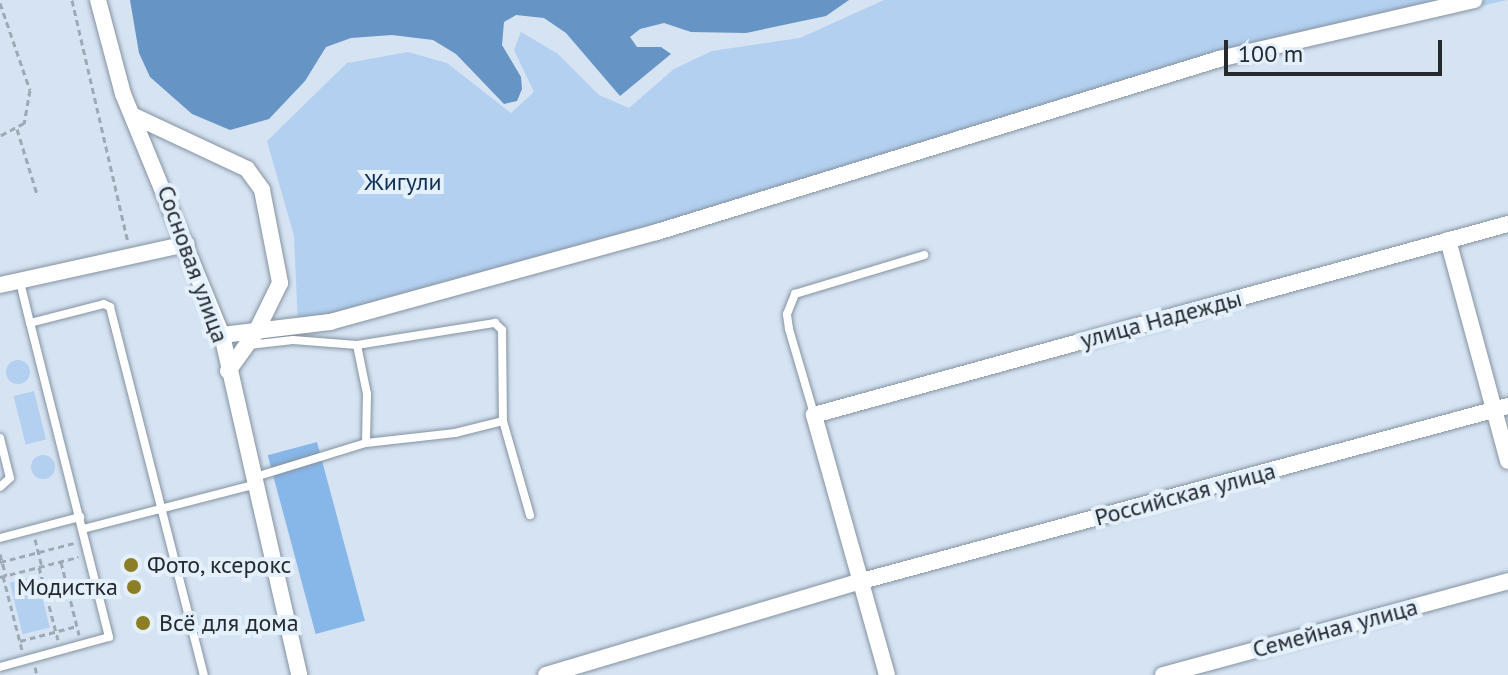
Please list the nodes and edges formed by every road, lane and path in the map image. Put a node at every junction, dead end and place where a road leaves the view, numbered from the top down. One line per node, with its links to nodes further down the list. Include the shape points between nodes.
1 (72, 0): 13 (path)
2 (98, 0): 5 (street, Сосновая улица)
3 (1474, 0): 18 (street, via 1204,64 657,232 330,322)
4 (0, 3): 6 (path, via 30,90 29,112)
5 (134, 116): 11 (street, Сосновая улица); 18 (street, via 247,169 262,190 280,283)
6 (17, 129): 7 (path); 8 (path)
7 (0, 136)
8 (37, 194)
9 (1508, 224): 10 (street, улица Надежды)
10 (1448, 240): 21 (street); 22 (street, улица Надежды)
11 (187, 244): 13 (street); 17 (street, Сосновая улица)
12 (924, 255): 22 (lane, via 795,294 787,314 789,329)
13 (131, 257): 14 (street)
14 (20, 282): 15 (street); 16 (lane)
15 (0, 285)
16 (30, 323): 29 (lane, via 108,304); 31 (lane)
17 (222, 335): 18 (street); 20 (street, Сосновая улица)
18 (252, 338): 19 (lane); 20 (street)
19 (357, 345): 23 (lane, via 495,323 502,330); 25 (lane, via 367,394)
20 (228, 371): 27 (street, Сосновая улица)
21 (1501, 408): 26 (street); 43 (street, Российская улица)
22 (814, 415): 43 (street)
23 (503, 421): 25 (lane, via 455,433); 30 (lane)
24 (0, 438): 28 (lane, via 10,478)
25 (366, 443): 27 (lane)
26 (1508, 461)
27 (253, 481): 29 (lane); 53 (street, Сосновая улица)
28 (0, 487)
29 (161, 508): 32 (lane); 52 (lane)
30 (530, 515)
31 (80, 517): 32 (lane); 33 (lane)
32 (83, 529): 35 (lane)
33 (32, 530): 34 (lane); 36 (path)
34 (0, 538)
35 (86, 540): 36 (path); 38 (lane)
36 (38, 553): 39 (path); 41 (path)
37 (0, 554): 39 (path)
38 (89, 554): 40 (path); 51 (lane, via 109,637)
39 (1, 562): 42 (path)
40 (61, 562): 41 (path); 45 (path)
41 (41, 567): 42 (path); 46 (path)
42 (3, 576): 48 (path)
43 (862, 581): 54 (street, Российская улица); 55 (street)
44 (1508, 581): 56 (street, Семейная улица)
45 (77, 626): 46 (path); 47 (path)
46 (56, 632): 48 (path); 49 (path)
47 (80, 639)
48 (20, 641): 50 (path)
49 (59, 644)
50 (23, 653)
51 (0, 667)
52 (204, 675)
53 (299, 675)
54 (546, 675)
55 (887, 675)
56 (1163, 675)

